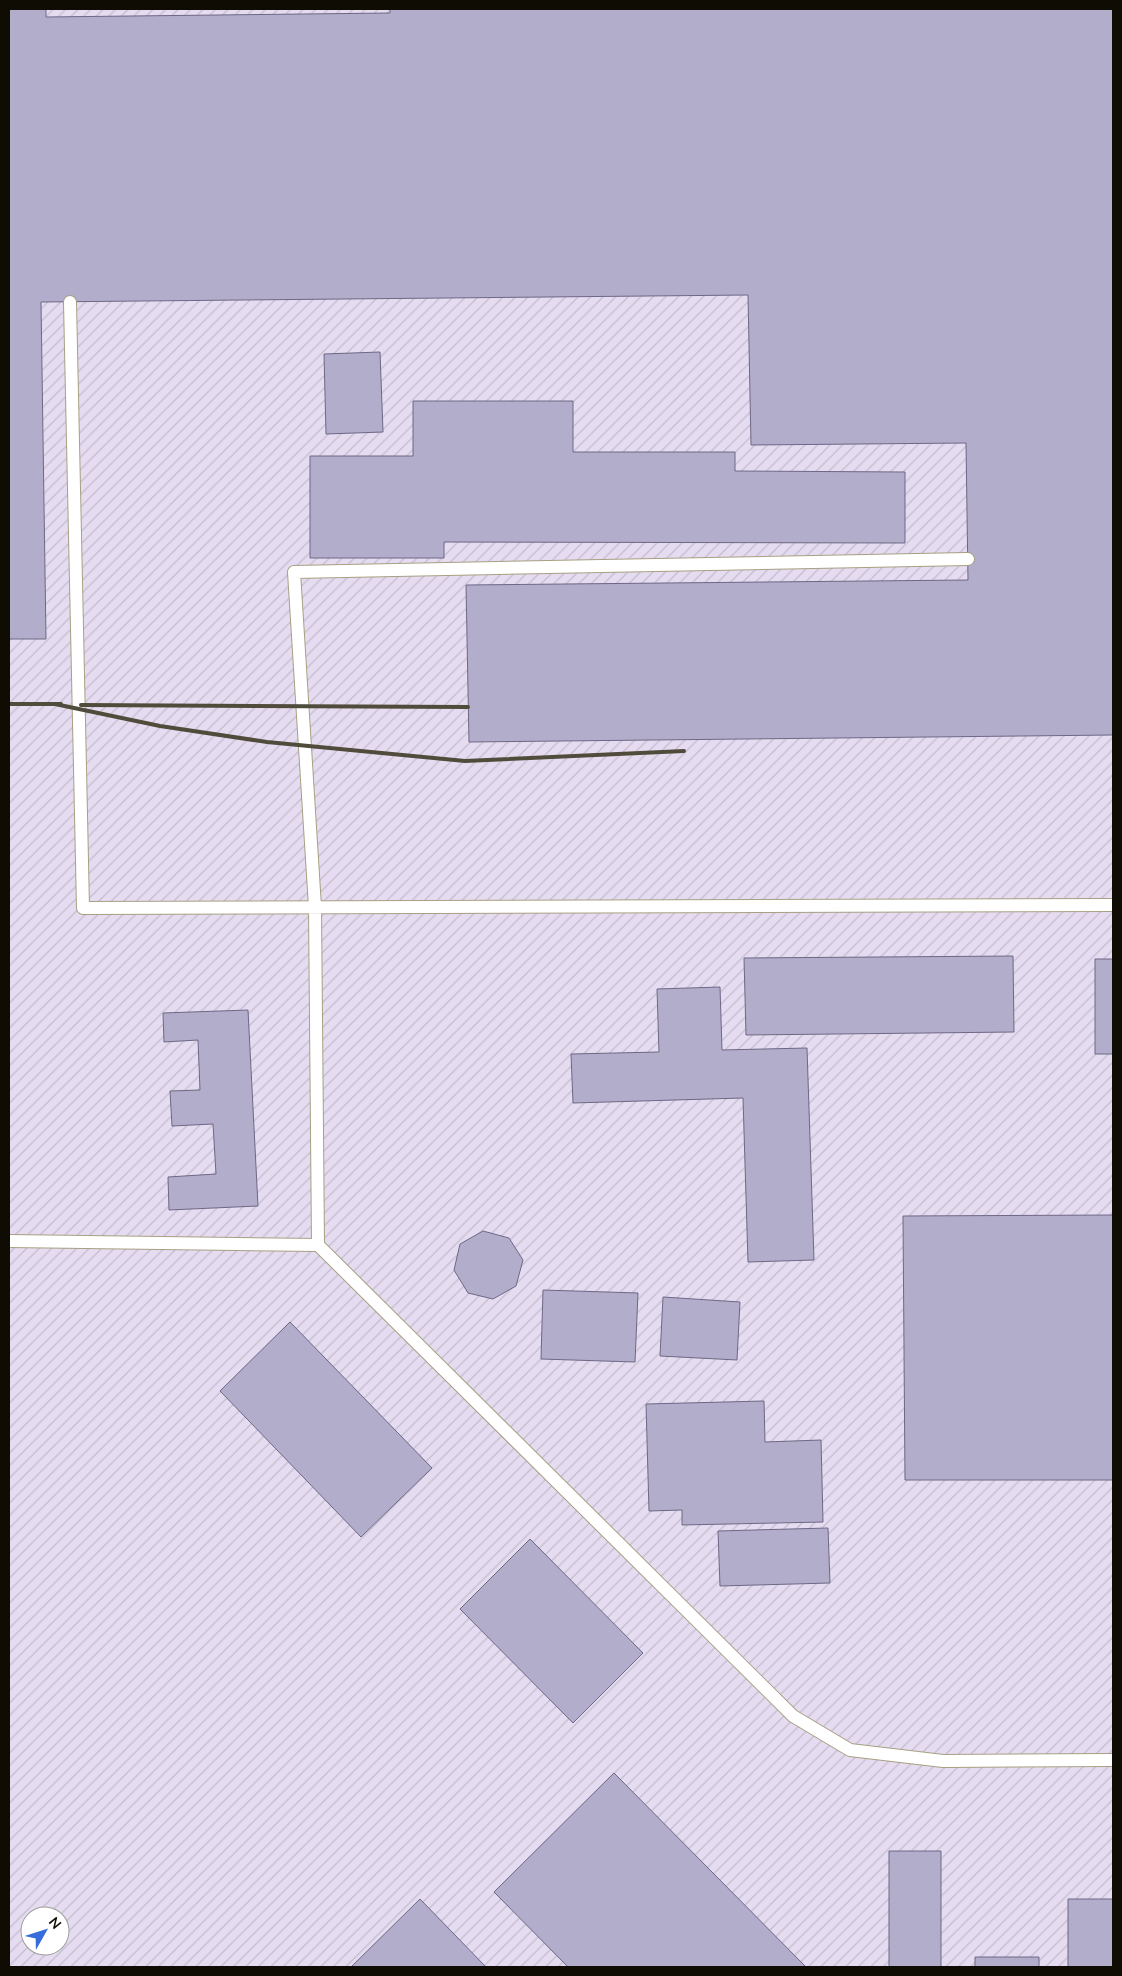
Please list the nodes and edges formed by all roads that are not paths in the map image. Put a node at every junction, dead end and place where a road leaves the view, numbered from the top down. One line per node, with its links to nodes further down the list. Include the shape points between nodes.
1 (70, 302): 4 (lane, via 83,908)
2 (968, 559): 4 (lane, via 294,572)
3 (1113, 905): 4 (lane)
4 (315, 907): 6 (lane)
5 (9, 1241): 6 (lane)
6 (318, 1245): 7 (lane, via 793,1716 850,1750 943,1762)
7 (1113, 1760)

